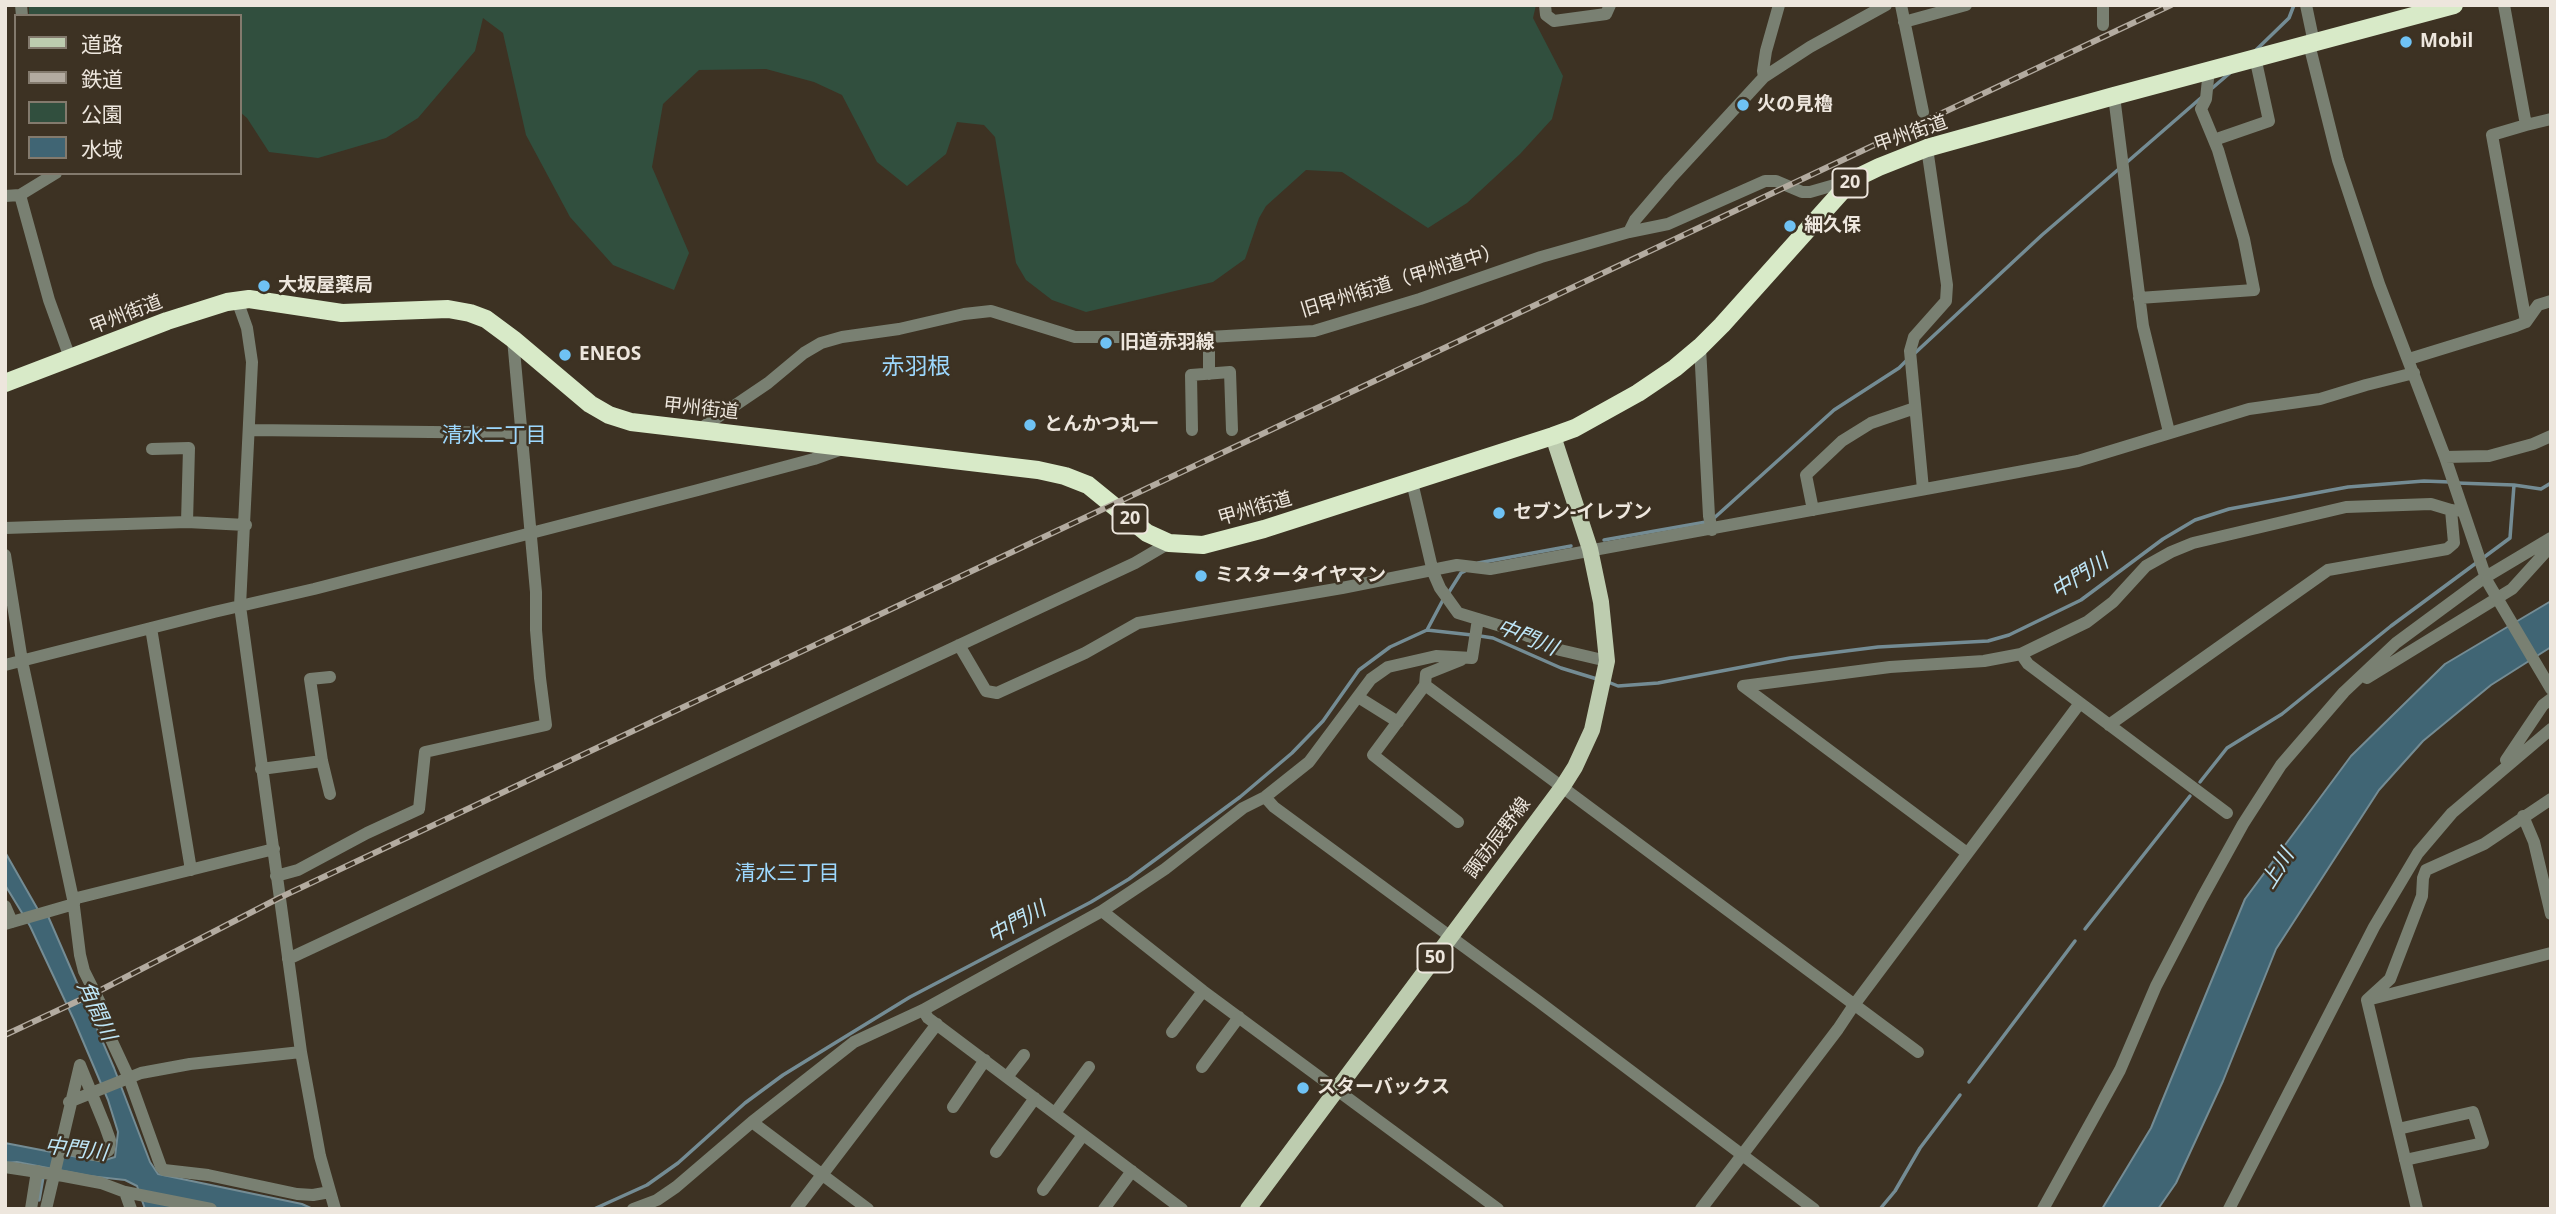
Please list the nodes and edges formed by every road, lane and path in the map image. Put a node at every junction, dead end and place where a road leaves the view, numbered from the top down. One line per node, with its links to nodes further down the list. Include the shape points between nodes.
1 (1545, 5): 2 (street, via 1546,15 1554,21 1606,14)
2 (1610, 5)
3 (1779, 5): 16 (street)
4 (1886, 5): 16 (street)
5 (1901, 5): 11 (street)
6 (1966, 5): 11 (street)
7 (2103, 5): 12 (street)
8 (2306, 5): 13 (street)
9 (2454, 5): 13 (highway, 甲州街道 / 20)
10 (2504, 5): 20 (street)
11 (1905, 22): 18 (street)
12 (2103, 25)
13 (2311, 43): 14 (highway, 甲州街道 / 20); 36 (street, via 2338,160)
14 (2255, 57): 15 (highway, 甲州街道 / 20); 21 (street, via 2269,121)
15 (2214, 73): 17 (highway, 甲州街道 / 20); 21 (street, via 2201,109)
16 (1764, 77): 27 (street, via 1635,219)
17 (2114, 96): 22 (highway, 甲州街道 / 20); 28 (street)
18 (1923, 112)
19 (2551, 119): 20 (street)
20 (2526, 125): 31 (street, via 2492,135)
21 (2214, 140): 28 (street, via 2254,289)
22 (1927, 149): 24 (highway, 甲州街道 / 20); 40 (street, via 1947,285 1946,301 1914,337 1910,351)
23 (53, 175): 25 (street)
24 (1852, 180): 27 (street, 旧甲州街道（甲州道中）, via 1810,192 1765,181 1668,224); 34 (highway, 甲州街道 / 20)
25 (20, 195): 26 (street); 35 (street)
26 (5, 196)
27 (1629, 232): 32 (street, 旧甲州街道（甲州道中）, via 1314,331)
28 (2139, 298): 45 (street)
29 (237, 300): 33 (highway, 甲州街道 / 20, via 342,313 448,309 486,319); 35 (highway, 甲州街道 / 20); 42 (street, via 252,362)
30 (2551, 301): 31 (street, via 2538,305)
31 (2526, 322): 36 (street)
32 (1209, 337): 38 (street); 41 (street, 旧甲州街道（甲州道中）, via 1075,337 1006,314 964,314 821,343)
33 (513, 339): 41 (highway, 甲州街道 / 20, via 609,415 631,422); 46 (street)
34 (1700, 347): 47 (highway, 甲州街道 / 20, via 1638,393); 57 (street)
35 (70, 358): 39 (highway, 甲州街道 / 20)
36 (2409, 359): 37 (street)
37 (2414, 373): 45 (street, via 2320,399 2249,409); 51 (street)
38 (1209, 374): 43 (street, via 1191,375); 44 (street, via 1230,372)
39 (5, 383)
40 (1915, 408): 53 (street); 55 (street, via 1871,423 1842,441 1806,475)
41 (700, 429): 49 (highway, 甲州街道 / 20)
42 (250, 430): 46 (street); 58 (street)
43 (1192, 430)
44 (1232, 430)
45 (2169, 432): 53 (street, via 2077,461)
46 (522, 433): 60 (street)
47 (1553, 436): 52 (highway, 甲州街道 / 20); 64 (main road, 諏訪辰野線 / 50)
48 (2551, 436): 51 (street, via 2489,456)
49 (848, 446): 60 (street, via 763,473); 62 (highway, 甲州街道 / 20, via 1065,476 1088,485 1147,533)
50 (152, 449): 56 (street, via 189,448)
51 (2446, 461): 54 (street)
52 (1412, 482): 62 (highway, 甲州街道 / 20, via 1203,545); 66 (street)
53 (1923, 489): 55 (street)
54 (2458, 509): 67 (street); 72 (street, via 2431,504 2346,507 2193,542 2146,566 2087,622); 85 (street, via 2454,543 2447,549 2329,570)
55 (1813, 510): 57 (street)
56 (187, 522): 58 (street); 59 (street)
57 (1710, 524): 64 (street)
58 (246, 525): 68 (street)
59 (5, 528)
60 (530, 533): 68 (street); 100 (street, via 546,725 425,752 419,810 298,870)
61 (2551, 538): 67 (street)
62 (1168, 543): 71 (street, via 1135,563)
63 (2551, 546): 80 (street, via 2512,589)
64 (1590, 549): 66 (street, via 1490,569 1458,565); 75 (main road, 諏訪辰野線 / 50)
65 (5, 555): 74 (street)
66 (1433, 572): 69 (street, via 1458,613); 71 (street, via 1138,623 997,693 986,691)
67 (2484, 576): 79 (street, bridge); 80 (street, via 2396,643)
68 (240, 606): 70 (street); 88 (street)
69 (1478, 622): 73 (street); 75 (street)
70 (151, 628): 74 (street); 99 (street)
71 (959, 645): 108 (street)
72 (2021, 654): 83 (street); 98 (street, via 1743,686)
73 (1468, 655): 78 (street, via 1426,674); 81 (street, via 1436,656 1388,667 1371,679)
74 (22, 661): 76 (street); 101 (street)
75 (1607, 663): 90 (main road, 諏訪辰野線 / 50, via 1592,730)
76 (5, 665)
77 (330, 677): 87 (street, via 310,678)
78 (1425, 685): 84 (street); 90 (street)
79 (2551, 689)
80 (2344, 692): 159 (street, via 2281,765 2244,824 2156,986 2120,1070)
81 (1358, 697): 84 (street); 92 (street, via 1309,762)
82 (2551, 699): 89 (street)
83 (2080, 703): 85 (street); 98 (street)
84 (1398, 722): 96 (street, via 1373,755)
85 (2109, 725): 94 (street)
86 (2551, 729): 89 (street)
87 (322, 761): 88 (street); 91 (street)
88 (261, 769): 97 (street)
89 (2498, 772): 160 (street, via 2452,813 2417,853)
90 (1563, 786): 106 (main road, 諏訪辰野線 / 50); 111 (street)
91 (330, 794)
92 (1265, 797): 103 (street, via 1243,808); 106 (street)
93 (2551, 799): 95 (street)
94 (2228, 813)
95 (2523, 816): 104 (street); 110 (street, via 2484,844 2426,870 2422,896 2390,979)
96 (1458, 822)
97 (274, 849): 99 (street); 100 (street)
98 (1967, 853): 111 (street)
99 (191, 870): 101 (street)
100 (276, 876): 108 (street)
101 (73, 902): 105 (street); 123 (street, via 84,971)
102 (5, 906): 105 (street)
103 (1102, 912): 109 (street); 112 (street)
104 (2551, 914)
105 (11, 923)
106 (1451, 938): 124 (main road, 諏訪辰野線 / 50); 135 (street)
107 (2551, 953): 110 (street)
108 (288, 959): 116 (street)
109 (1203, 991): 113 (street); 115 (street)
110 (2367, 1000): 131 (street)
111 (1854, 1005): 117 (street); 135 (street)
112 (923, 1010): 114 (street); 130 (street, via 854,1042)
113 (1239, 1017): 121 (street); 124 (street)
114 (937, 1024): 119 (street); 141 (street)
115 (1172, 1032)
116 (301, 1052): 123 (street, via 190,1064); 144 (street)
117 (1918, 1052)
118 (1024, 1055): 122 (street)
119 (985, 1060): 122 (street); 128 (street)
120 (1089, 1067): 129 (street)
121 (1202, 1067)
122 (1007, 1077): 126 (street)
123 (128, 1079): 125 (street); 144 (street, via 164,1170 297,1194)
124 (1338, 1089): 155 (main road, 諏訪辰野線 / 50); 156 (street)
125 (93, 1093): 127 (street); 127 (street, via 80,1065); 133 (street, via 110,1140 109,1150 99,1156)
126 (1035, 1098): 129 (street); 134 (street)
127 (69, 1102): 133 (street)
128 (953, 1107)
129 (1055, 1113): 132 (street)
130 (752, 1122): 141 (street); 150 (street, via 676,1187)
131 (2398, 1129): 136 (street); 136 (street, via 2473,1112 2483,1143)
132 (1083, 1135): 139 (street); 142 (street)
133 (59, 1149): 140 (street)
134 (996, 1153)
135 (1741, 1156): 157 (street); 158 (street)
136 (2405, 1160): 161 (street)
137 (5, 1167): 138 (street)
138 (37, 1171): 140 (street); 145 (street)
139 (1132, 1171): 153 (street); 154 (street)
140 (53, 1172): 143 (street); 146 (street)
141 (822, 1174): 151 (street); 152 (street)
142 (1043, 1190)
143 (128, 1192): 147 (street); 148 (street)
144 (330, 1192): 149 (street)
145 (31, 1209)
146 (46, 1209)
147 (131, 1209)
148 (211, 1209)
149 (335, 1209)
150 (633, 1209)
151 (796, 1209)
152 (868, 1209)
153 (1104, 1209)
154 (1182, 1209)
155 (1248, 1209)
156 (1498, 1209)
157 (1701, 1209)
158 (1814, 1209)
159 (2043, 1209)
160 (2229, 1209)
161 (2417, 1209)

